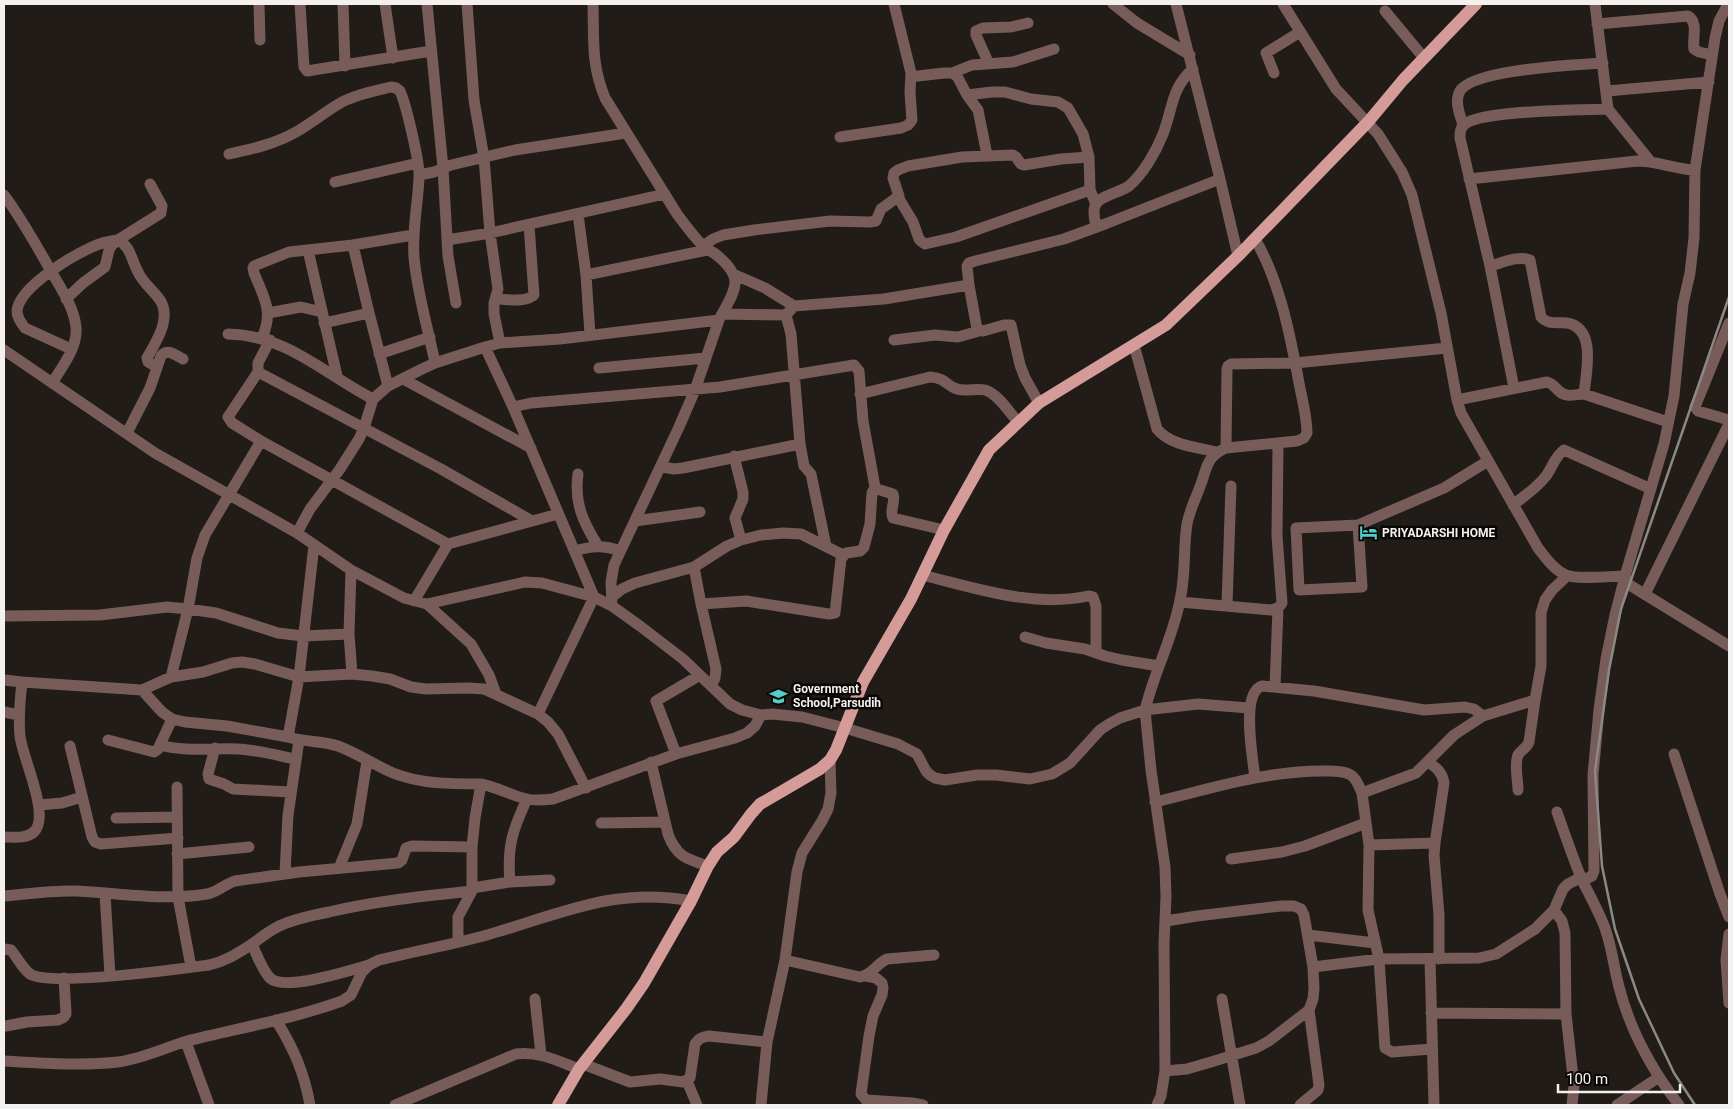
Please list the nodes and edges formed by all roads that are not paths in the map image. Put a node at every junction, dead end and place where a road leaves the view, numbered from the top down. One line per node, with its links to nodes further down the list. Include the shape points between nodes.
1 (259, 4): 19 (street)
2 (300, 4): 28 (street, via 305,70)
3 (343, 4): 28 (street)
4 (385, 4): 24 (street)
5 (427, 4): 21 (street)
6 (467, 4): 44 (street, via 474,100)
7 (593, 4): 39 (street, via 594,61 598,80)
8 (894, 4): 30 (street)
9 (1113, 4): 22 (street, via 1137,23)
10 (1176, 4): 22 (street)
11 (1283, 4): 18 (street)
12 (1476, 4): 25 (main road)
13 (1595, 4): 17 (street)
14 (1728, 4): 23 (street, via 1719,21)
15 (1385, 11): 25 (street)
16 (1028, 23): 26 (street, via 983,28 976,32)
17 (1598, 24): 23 (street, via 1688,16 1694,23 1694,49); 27 (street)
18 (1300, 32): 32 (street, via 1266,53); 37 (street, via 1336,89)
19 (260, 40)
20 (1054, 49): 26 (street, via 1013,62)
21 (431, 51): 24 (street); 46 (street)
22 (1190, 55): 29 (street)
23 (1712, 55): 33 (street)
24 (393, 58): 28 (street)
25 (1424, 58): 37 (main road)
26 (988, 62): 31 (street, via 963,67)
27 (1603, 63): 34 (street); 38 (street, via 1522,70 1466,84 1457,101)
28 (345, 66)
29 (1193, 69): 49 (street); 57 (street, via 1178,85 1162,135 1138,177 1128,187)
30 (910, 73): 31 (street, via 913,76); 40 (street, via 912,120 908,125)
31 (952, 73): 35 (street)
32 (1274, 73)
33 (1709, 82): 34 (street); 48 (street)
34 (1606, 91): 36 (street)
35 (967, 95): 42 (street, via 978,110); 43 (street, via 1004,92 1058,102 1075,118)
36 (1608, 109): 38 (street, via 1497,116); 45 (street)
37 (1368, 122): 63 (main road); 93 (street, via 1402,172 1412,195)
38 (1463, 125): 50 (street, via 1460,138)
39 (626, 133): 44 (street); 54 (street)
40 (840, 138)
41 (229, 154): 47 (street, via 278,140 356,96 396,88 402,96)
42 (987, 156): 43 (street, via 1013,155 1024,165); 56 (street, via 962,157 898,170 893,178)
43 (1089, 157): 53 (street)
44 (484, 158): 46 (street); 61 (street)
45 (1650, 161): 48 (street, via 1680,170); 50 (street)
46 (443, 168): 47 (street, via 434,172); 65 (street)
47 (418, 169): 51 (street); 62 (street)
48 (1695, 170): 118 (street, via 1694,238)
49 (1220, 179): 60 (street); 69 (street)
50 (1469, 179): 70 (street)
51 (335, 182)
52 (150, 184): 64 (street, via 162,206 161,213)
53 (1090, 190): 56 (street, via 974,231 926,244 919,239); 57 (street)
54 (665, 194): 58 (street); 67 (street, via 690,232)
55 (4, 195): 71 (street)
56 (898, 197): 67 (street, via 881,209 876,221 830,221 723,234 713,238)
57 (1096, 204): 60 (street)
58 (578, 214): 59 (street); 72 (street)
59 (529, 225): 61 (street); 76 (street, via 534,295 523,300)
60 (1096, 227): 74 (street, via 969,263)
61 (490, 233): 65 (street); 76 (street, via 498,289)
62 (413, 235): 66 (street); 87 (street, via 417,277)
63 (1255, 239): 69 (main road); 100 (street, via 1284,310)
64 (118, 240): 71 (street, via 93,246); 75 (street, via 109,250 105,267); 101 (street, via 127,246 140,277 162,304 161,333 147,358)
65 (447, 240): 77 (street)
66 (353, 245): 68 (street); 80 (street)
67 (705, 248): 72 (street); 73 (street, via 721,259)
68 (308, 250): 79 (street, via 280,255 253,268); 81 (street)
69 (1238, 256): 91 (main road, via 1166,325)
70 (1490, 266): 109 (street); 112 (street, via 1520,258 1530,260 1541,317 1544,321 1568,323 1584,336 1588,353)
71 (51, 272): 75 (street); 94 (street, via 24,296 18,304 17,313 25,328)
72 (586, 274): 86 (street)
73 (733, 274): 78 (street, via 765,288); 82 (street, via 733,291)
74 (970, 285): 78 (street); 84 (street, via 976,325)
75 (66, 299): 94 (street, via 76,327)
76 (496, 299): 90 (street, via 494,314)
77 (456, 303)
78 (790, 310): 82 (street); 105 (street)
79 (268, 313): 81 (street, via 301,307); 88 (street)
80 (368, 313): 81 (street); 96 (street)
81 (323, 317): 104 (street)
82 (721, 317): 86 (street); 97 (street)
83 (1729, 323): 119 (street, via 1695,407)
84 (980, 331): 89 (street, via 958,337 935,334); 115 (street, via 1011,326 1022,371)
85 (228, 334): 88 (street)
86 (590, 335): 90 (street)
87 (430, 337): 96 (street); 99 (street)
88 (266, 339): 103 (street); 104 (street)
89 (894, 340)
90 (500, 343): 92 (street)
91 (1134, 345): 115 (main road); 126 (street, via 1157,430 1172,441)
92 (485, 347): 99 (street); 116 (street)
93 (1447, 348): 100 (street); 114 (street)
94 (71, 349): 107 (street)
95 (4, 350): 107 (street)
96 (379, 354): 108 (street)
97 (706, 358): 102 (street); 110 (street)
98 (183, 359): 101 (street, via 164,352)
99 (435, 363): 106 (street)
100 (1295, 363): 124 (street, via 1307,433 1297,441); 126 (street, via 1235,363 1228,366)
101 (157, 367): 121 (street)
102 (599, 368)
103 (258, 372): 120 (street); 122 (street, via 228,417)
104 (337, 376): 113 (street)
105 (794, 376): 110 (street); 111 (street, via 854,365 859,371); 123 (street)
106 (402, 379): 108 (street); 125 (street)
107 (52, 383): 121 (street)
108 (388, 386): 113 (street)
109 (1514, 388): 112 (street, via 1547,382 1564,394); 114 (street)
110 (695, 390): 116 (street); 129 (street)
111 (860, 394): 117 (street, via 937,377 959,390 986,390); 133 (street)
112 (1584, 394): 118 (street)
113 (373, 399): 120 (street)
114 (1457, 400): 128 (street)
115 (1039, 403): 117 (main road)
116 (514, 407): 125 (street)
117 (1018, 422): 142 (main road, via 989,450)
118 (1668, 422): 134 (street)
119 (1729, 422): 157 (street)
120 (364, 428): 131 (street); 139 (street)
121 (127, 433): 135 (street, via 155,453)
122 (261, 442): 131 (street); 135 (street)
123 (800, 444): 127 (street); 148 (street)
124 (1278, 444): 126 (street); 166 (street, via 1277,527 1282,603)
125 (531, 448): 138 (street)
126 (1221, 450): 161 (street, via 1210,459 1190,509)
127 (734, 456): 129 (street, via 683,468); 144 (street, via 743,492 736,518)
128 (1488, 461): 136 (street); 141 (street, via 1444,488)
129 (662, 467): 140 (street)
130 (578, 474): 147 (street, via 577,500 585,524)
131 (331, 480): 143 (street); 145 (street)
132 (1231, 486): 164 (street)
133 (875, 487): 142 (street, via 893,494 893,518); 151 (street, via 864,547)
134 (1652, 489): 136 (street, via 1564,450 1534,489); 156 (street)
135 (229, 494): 143 (street); 165 (street, via 205,535 197,558)
136 (1513, 505): 155 (street, via 1538,548 1552,565)
137 (700, 512): 140 (street)
138 (558, 514): 139 (street); 149 (street)
139 (532, 521): 145 (street)
140 (635, 522): 150 (street)
141 (1358, 525): 141 (street, via 1362,586 1299,590 1296,528)
142 (944, 530): 154 (main road)
143 (297, 533): 146 (street)
144 (741, 540): 148 (street, via 783,533 801,534); 152 (street)
145 (448, 544): 159 (street)
146 (314, 545): 153 (street); 169 (street)
147 (598, 546): 149 (street); 150 (street)
148 (826, 546): 151 (street)
149 (575, 551): 158 (street)
150 (620, 551): 160 (street, via 614,565)
151 (843, 556): 163 (street, via 836,611 832,614 746,601)
152 (694, 567): 160 (street, via 635,583 622,589); 163 (street)
153 (351, 570): 159 (street); 168 (street)
154 (922, 575): 172 (street, via 1034,599 1056,601 1093,597 1096,606); 193 (main road, via 863,682)
155 (1567, 576): 156 (street); 184 (street, via 1544,600 1541,666)
156 (1625, 576): 157 (street, via 1628,584); 235 (street, via 1608,650 1599,710 1593,775 1594,871 1592,876)
157 (1645, 594): 171 (street)
158 (594, 597): 160 (street); 162 (street, via 542,583 525,582); 188 (street)
159 (414, 601): 162 (street)
160 (612, 601): 175 (street)
161 (1180, 602): 164 (street); 173 (street)
162 (427, 604): 183 (street, via 471,644)
163 (701, 604): 180 (street, via 716,669)
164 (1227, 605): 166 (street)
165 (188, 608): 167 (street, via 167,607 100,615); 169 (street, via 223,615 278,633); 176 (street)
166 (1278, 608): 181 (street)
167 (4, 616)
168 (349, 634): 169 (street); 174 (street)
169 (302, 636): 177 (street)
170 (1025, 637): 172 (street)
171 (1729, 646)
172 (1096, 652): 173 (street)
173 (1159, 666): 186 (street)
174 (352, 674): 177 (street); 183 (street, via 411,687 484,689)
175 (700, 675): 180 (street); 199 (street, via 656,702)
176 (171, 677): 177 (street, via 242,662); 182 (street)
177 (298, 677): 194 (street)
178 (4, 680): 179 (street)
179 (22, 682): 182 (street); 189 (street)
180 (711, 686): 190 (street, via 730,704)
181 (1275, 687): 185 (street, via 1256,688); 191 (street, via 1424,710 1465,707)
182 (142, 690): 192 (street)
183 (496, 694): 188 (street)
184 (1535, 700): 191 (street); 210 (street, via 1529,742 1517,759)
185 (1249, 708): 186 (street, via 1198,704); 206 (street)
186 (1145, 710): 193 (street, via 1120,718 1100,730 1070,763 1052,774 1030,779 996,775 935,778 917,754 910,750); 215 (street)
187 (4, 712): 189 (street)
188 (538, 714): 209 (street, via 558,734)
189 (19, 715): 216 (street, via 20,738)
190 (761, 715): 193 (street, via 802,717); 199 (street, via 748,733)
191 (1482, 716): 205 (street, via 1454,735)
192 (172, 719): 194 (street); 196 (street)
193 (845, 728): 202 (main road)
194 (293, 739): 201 (street); 203 (street, via 335,745)
195 (108, 740): 196 (street, via 154,752)
196 (160, 745): 198 (street)
197 (70, 746): 213 (street)
198 (215, 748): 201 (street, via 260,751); 211 (street, via 209,779 233,789)
199 (676, 754): 204 (street)
200 (1674, 754): 243 (street)
201 (295, 759): 211 (street)
202 (830, 760): 231 (main road, via 760,804); 254 (street, via 828,809 802,853)
203 (367, 761): 207 (street, via 396,774 422,780); 232 (street, via 356,824)
204 (651, 762): 209 (street); 220 (street)
205 (1428, 762): 212 (street, via 1416,773); 225 (street, via 1438,770 1444,783)
206 (1255, 778): 212 (street, via 1313,771 1344,772 1351,774); 215 (street)
207 (481, 784): 214 (street); 228 (street)
208 (176, 787): 218 (street)
209 (586, 788): 214 (street, via 553,799)
210 (1518, 790)
211 (290, 792): 233 (street)
212 (1362, 792): 222 (street)
213 (82, 797): 216 (street); 224 (street, via 95,842)
214 (527, 799): 236 (street, via 510,843)
215 (1155, 802): 244 (street, via 1165,867)
216 (39, 805): 223 (street, via 37,827 33,833)
217 (1556, 812): 235 (street)
218 (177, 817): 219 (street); 224 (street)
219 (116, 818)
220 (665, 822): 221 (street); 231 (street, via 672,844 680,854)
221 (601, 823)
222 (1366, 823): 226 (street); 230 (street, via 1298,848)
223 (4, 837)
224 (178, 838): 229 (street)
225 (1435, 843): 226 (street); 253 (street, via 1439,922)
226 (1368, 845): 248 (street, via 1368,910)
227 (248, 847): 229 (street)
228 (472, 847): 232 (street, via 412,846 406,848 398,863); 237 (street)
229 (177, 854): 240 (street)
230 (1231, 859)
231 (708, 866): 241 (main road)
232 (339, 868): 233 (street)
233 (285, 874): 240 (street, via 228,883 209,894)
234 (550, 880): 236 (street)
235 (1582, 880): 242 (street, via 1563,889); 277 (street, via 1605,928 1626,1010)
236 (510, 882): 237 (street)
237 (472, 890): 247 (street, via 458,917); 249 (street, via 396,899 304,917 284,924)
238 (105, 894): 239 (street, via 46,892); 240 (street); 258 (street)
239 (4, 896)
240 (178, 897): 256 (street)
241 (691, 901): 247 (street, via 669,896 613,899); 275 (main road, via 644,983)
242 (1554, 910): 253 (street, via 1535,930 1496,954 1479,958); 266 (street, via 1565,933)
243 (1729, 917)
244 (1166, 921): 246 (street, via 1294,906 1304,915); 276 (street)
245 (1729, 934): 263 (street, via 1726,960)
246 (1308, 936): 248 (street); 257 (street)
247 (458, 942): 255 (street)
248 (1375, 943): 252 (street)
249 (252, 944): 255 (street, via 270,978 278,982 306,981); 256 (street, via 222,962)
250 (4, 949): 260 (street, via 11,950 29,973 43,978)
251 (934, 955): 259 (street, via 887,959)
252 (1380, 959): 253 (street); 257 (street); 271 (street, via 1385,1048 1392,1052)
253 (1434, 959): 265 (street)
254 (785, 960): 259 (street); 270 (street)
255 (368, 965): 267 (street, via 351,995 342,1001)
256 (191, 967): 258 (street)
257 (1313, 967): 264 (street, via 1313,999)
258 (110, 976): 260 (street)
259 (866, 976): 285 (street, via 876,978 883,988 872,1022 861,1094 866,1100)
260 (64, 978): 268 (street, via 64,1017)
261 (535, 999): 272 (street)
262 (1222, 999): 273 (street)
263 (1729, 1003)
264 (1309, 1010): 273 (street, via 1269,1041); 288 (street, via 1319,1085 1318,1090)
265 (1432, 1013): 266 (street); 271 (street)
266 (1566, 1014): 290 (street, via 1573,1074)
267 (276, 1020): 269 (street); 280 (street, via 302,1068)
268 (6, 1026)
269 (186, 1042): 274 (street, via 120,1062); 279 (street)
270 (767, 1042): 278 (street, via 702,1037 695,1044); 284 (street)
271 (1432, 1049): 289 (street)
272 (542, 1054): 275 (street); 281 (street, via 516,1054)
273 (1231, 1055): 276 (street, via 1187,1069); 287 (street)
274 (4, 1061)
275 (581, 1066): 278 (street, via 630,1082); 282 (main road)
276 (1165, 1071): 286 (street)
277 (1659, 1077): 291 (street); 292 (street)
278 (687, 1081): 283 (street)
279 (209, 1105)
280 (310, 1105)
281 (395, 1105)
282 (558, 1105)
283 (697, 1105)
284 (761, 1105)
285 (923, 1105)
286 (1157, 1105)
287 (1240, 1105)
288 (1300, 1105)
289 (1434, 1105)
290 (1572, 1105)
291 (1616, 1105)
292 (1679, 1105)

